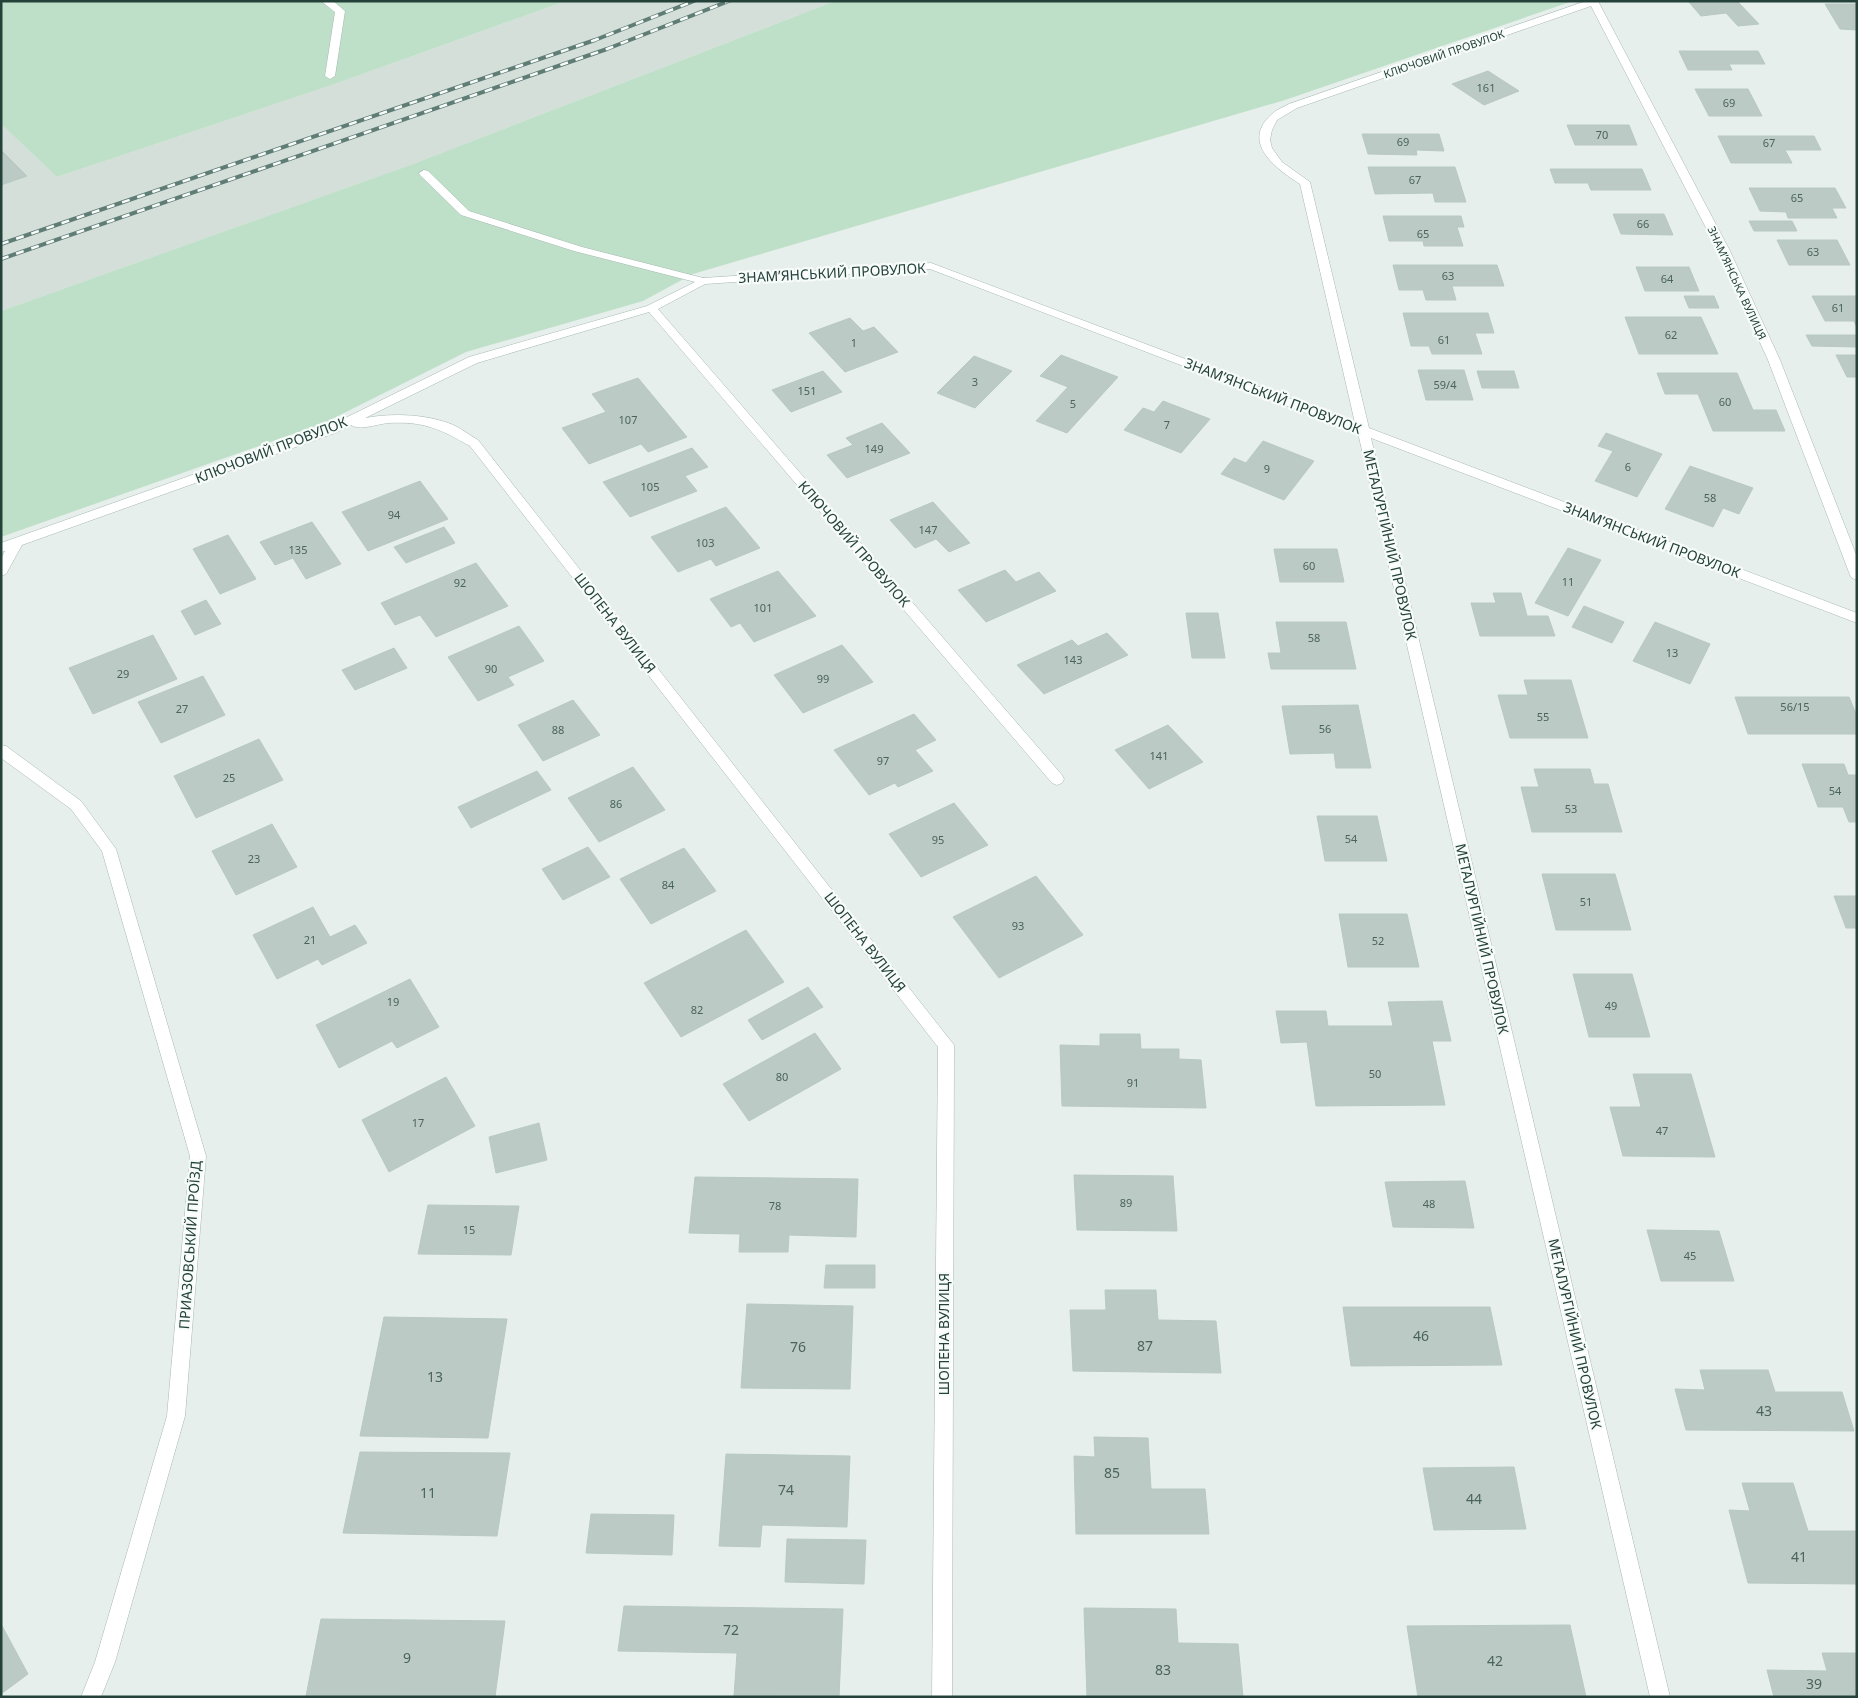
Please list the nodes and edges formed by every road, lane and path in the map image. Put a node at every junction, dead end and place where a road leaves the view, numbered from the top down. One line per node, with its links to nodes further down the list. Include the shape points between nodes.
1 (326, 1): 3 (street, via 340,11)
2 (1595, 2): 5 (street, КЛЮЧОВИЙ ПРОВУЛОК, via 1293,106 1274,118 1264,133 1266,151 1280,168); 13 (street, ЗНАМ’ЯНСЬКА ВУЛИЦЯ, via 1724,251 1765,342)
3 (330, 76)
4 (424, 173): 6 (street, via 464,213 578,249)
5 (1304, 182): 9 (street, МЕТАЛУРГІЙНИЙ ПРОВУЛОК)
6 (703, 281): 7 (street, КЛЮЧОВИЙ ПРОВУЛОК); 9 (street, ЗНАМ’ЯНСЬКИЙ ПРОВУЛОК, via 931,266)
7 (651, 308): 8 (street, КЛЮЧОВИЙ ПРОВУЛОК, via 473,360); 16 (street, КЛЮЧОВИЙ ПРОВУЛОК)
8 (331, 430): 10 (street, КЛЮЧОВИЙ ПРОВУЛОК); 18 (street, ШОПЕНА ВУЛИЦЯ, via 370,420 410,419 446,427 474,443 946,1045)
9 (1363, 430): 14 (street, ЗНАМ’ЯНСЬКИЙ ПРОВУЛОК); 19 (street, МЕТАЛУРГІЙНИЙ ПРОВУЛОК)
10 (17, 542): 11 (street, КЛЮЧОВИЙ ПРОВУЛОК); 12 (street)
11 (1, 548)
12 (1, 571)
13 (1857, 575)
14 (1857, 618)
15 (1, 750): 17 (street, ПРИАЗОВСЬКИЙ ПРОЇЗД, via 76,805 108,849 198,1156 176,1416 104,1662)
16 (1057, 780)
17 (90, 1697)
18 (942, 1697)
19 (1660, 1697)

